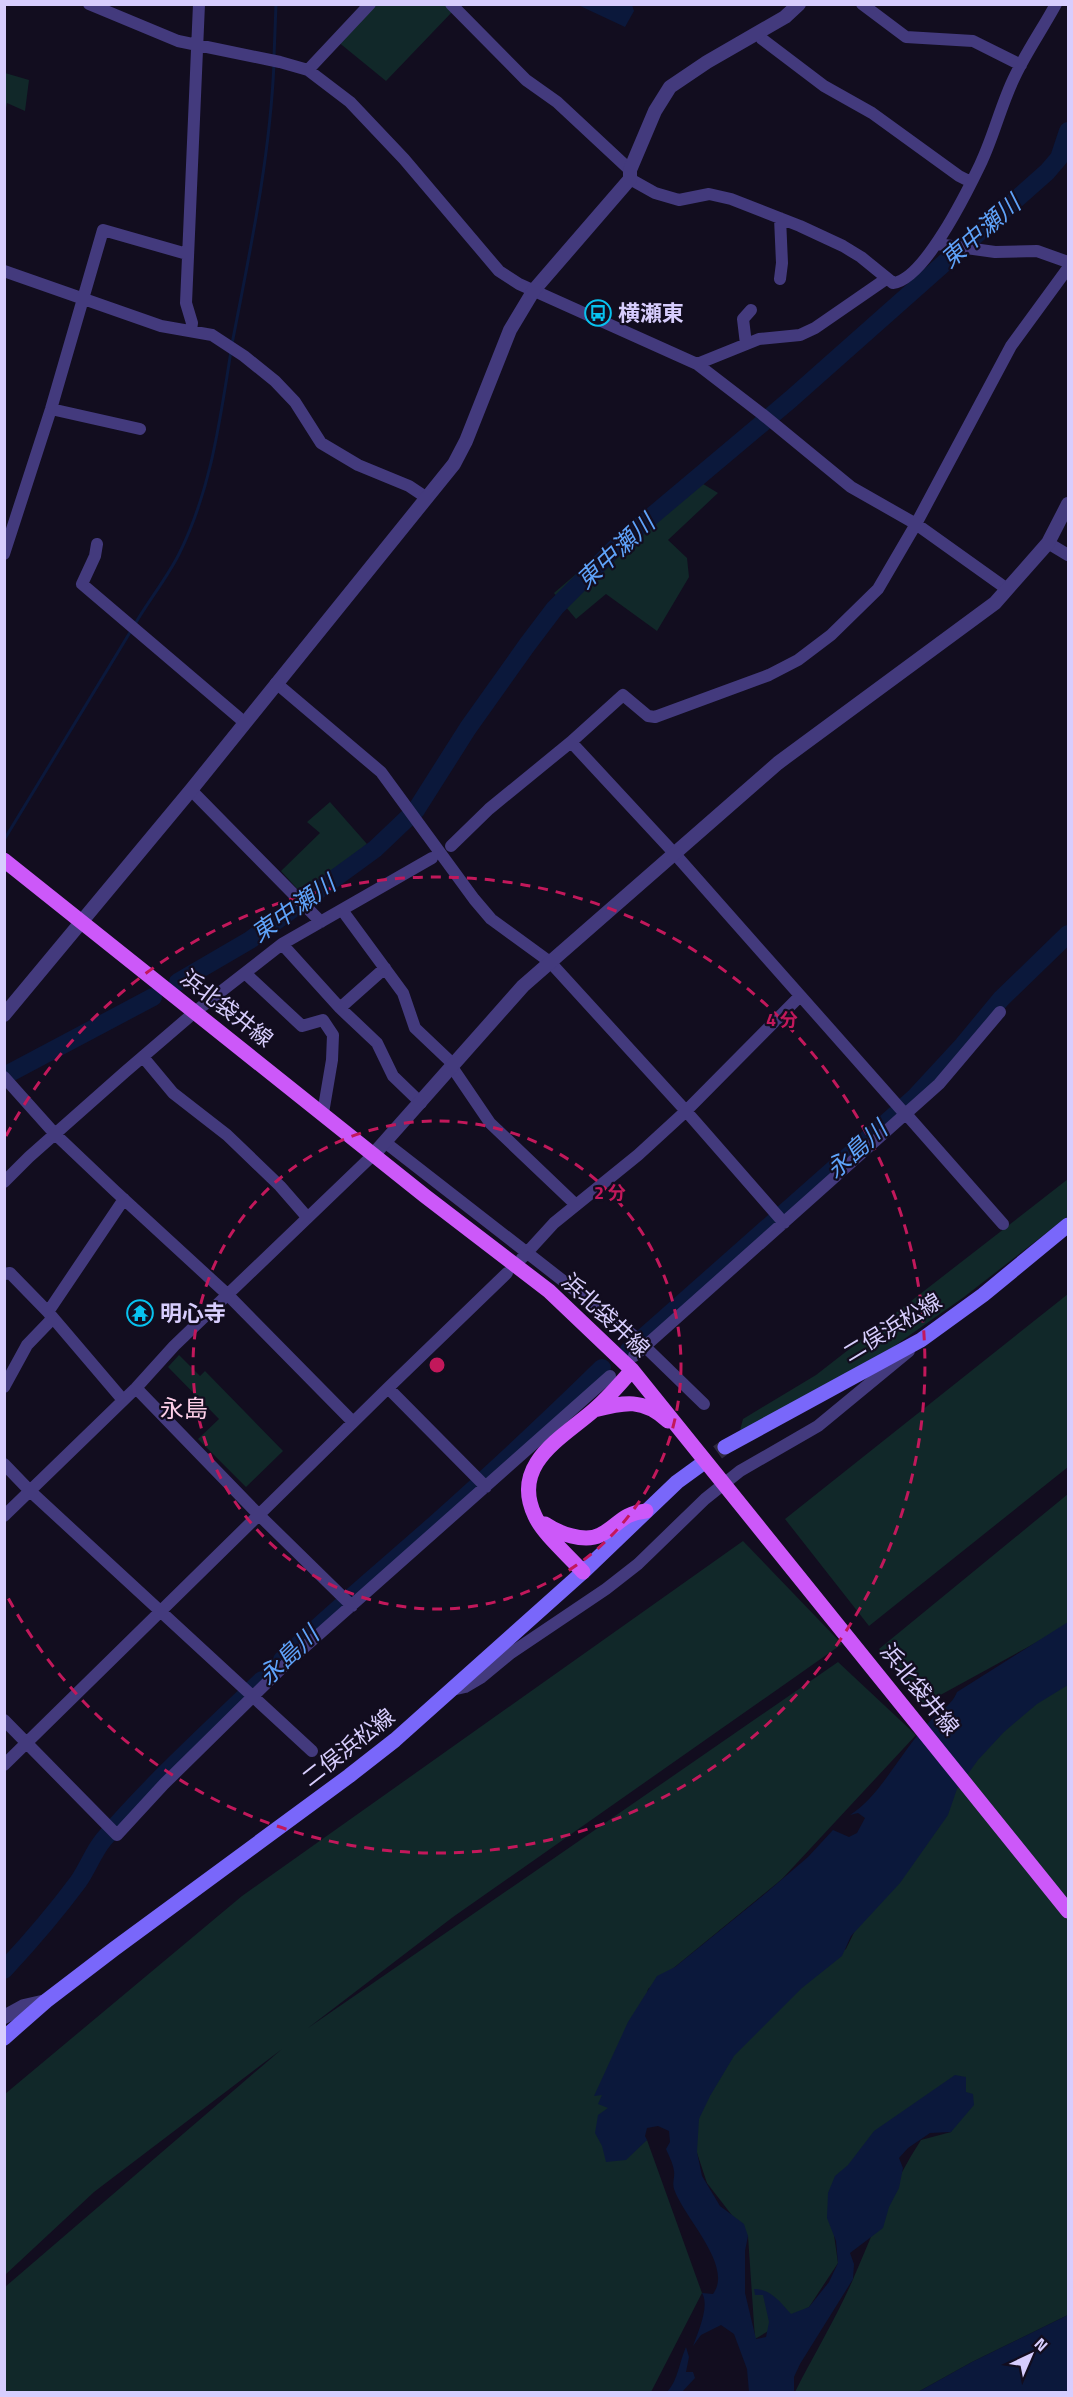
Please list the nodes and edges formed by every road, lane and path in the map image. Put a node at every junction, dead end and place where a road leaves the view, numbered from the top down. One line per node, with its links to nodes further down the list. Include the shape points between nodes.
1 (89, 4): 9 (street, via 157,34)
2 (199, 4): 9 (street)
3 (370, 4): 11 (street)
4 (451, 4): 12 (street, via 526,80 557,102)
5 (799, 4): 8 (street)
6 (862, 4): 10 (street, via 906,37 973,41)
7 (1056, 4): 10 (street)
8 (759, 33): 12 (street, via 670,87 655,111); 13 (street, via 824,86 872,112)
9 (197, 44): 11 (street); 16 (street)
10 (1021, 65): 13 (street)
11 (308, 70): 22 (street, via 358,110 499,271)
12 (630, 175): 14 (street, via 665,197 679,200 710,194 731,198); 22 (street)
13 (971, 182): 15 (street)
14 (780, 218): 20 (street); 21 (street, via 843,246)
15 (937, 244): 17 (street, via 995,252 1037,251); 21 (street, via 905,280 896,283)
16 (187, 255): 23 (street, via 103,230); 25 (street, via 186,303)
17 (1068, 262)
18 (1068, 268): 33 (street, via 1011,346)
19 (4, 271): 23 (street)
20 (780, 279)
21 (886, 279): 26 (street, via 800,335)
22 (534, 290): 27 (street); 30 (street, via 510,330 454,464)
23 (83, 299): 25 (street, via 161,326); 28 (street)
24 (751, 310): 26 (street, via 743,319)
25 (191, 330): 30 (street, via 212,335 275,381 295,402 321,443)
26 (746, 344): 27 (street)
27 (697, 364): 33 (street, via 851,487)
28 (51, 410): 29 (street); 32 (street)
29 (140, 429)
30 (428, 498): 39 (street)
31 (1068, 504): 34 (street)
32 (9, 524): 36 (street)
33 (916, 524): 38 (street); 41 (street, via 878,589 831,635 798,660 769,675 655,717 648,716 623,695)
34 (1048, 543): 37 (street); 38 (street)
35 (97, 544): 40 (street, via 82,584)
36 (4, 554)
37 (1068, 555)
38 (1007, 589): 44 (street, via 987,609 778,763)
39 (276, 683): 40 (street); 51 (street, via 381,772 474,899 491,918)
40 (244, 722): 42 (street)
41 (571, 741): 43 (street); 44 (street)
42 (191, 790): 48 (street); 49 (street)
43 (451, 846)
44 (674, 853): 51 (street); 54 (street)
45 (432, 858): 47 (street)
46 (4, 860): 48 (main road, 浜北袋井線)
47 (342, 910): 49 (street); 52 (street)
48 (80, 922): 56 (main road, 浜北袋井線); 58 (street)
49 (321, 922): 50 (street)
50 (282, 944): 53 (street); 55 (street)
51 (550, 962): 60 (street, via 523,986); 63 (street)
52 (385, 968): 55 (street); 60 (street, via 403,993 415,1028)
53 (245, 973): 56 (street); 65 (street, via 302,1026 323,1020 333,1035)
54 (800, 996): 63 (street); 64 (street)
55 (340, 1008): 62 (street, via 377,1043 393,1076)
56 (196, 1011): 59 (street); 65 (main road, 浜北袋井線)
57 (1000, 1012): 64 (street, via 939,1084)
58 (4, 1015)
59 (143, 1057): 66 (street); 72 (street, via 173,1093 227,1135)
60 (453, 1066): 62 (street); 71 (street, via 495,1129)
61 (6, 1079): 66 (street)
62 (421, 1103): 67 (street)
63 (686, 1111): 71 (street); 73 (street)
64 (903, 1111): 73 (street); 74 (street)
65 (323, 1113): 68 (main road, 浜北袋井線)
66 (55, 1134): 69 (street); 70 (street)
67 (386, 1143): 68 (street); 76 (street)
68 (374, 1154): 72 (street); 83 (main road, 浜北袋井線, via 549,1291)
69 (4, 1182)
70 (124, 1200): 79 (street); 80 (street)
71 (575, 1204): 76 (street)
72 (307, 1216): 79 (street)
73 (781, 1220): 82 (street)
74 (1003, 1224)
75 (1068, 1225): 81 (main road, 二俣浜松線, via 983,1296)
76 (524, 1256): 82 (street)
77 (507, 1273): 87 (street)
78 (4, 1274): 80 (street, via 10,1273)
79 (227, 1294): 86 (street); 91 (street)
80 (51, 1315): 85 (street, via 27,1345); 88 (street)
81 (921, 1340): 93 (main road, 二俣浜松線); 97 (street, via 818,1426 740,1471)
82 (644, 1347): 83 (street); 89 (street)
83 (633, 1363): 90 (main road); 92 (main road, 浜北袋井線)
84 (610, 1376): 96 (street)
85 (4, 1387)
86 (136, 1388): 88 (street); 100 (street)
87 (388, 1388): 91 (street); 96 (street)
88 (123, 1400): 98 (street)
89 (704, 1404)
90 (594, 1410): 92 (main road, via 628,1402 645,1405); 102 (main road, via 547,1448 533,1468 529,1497)
91 (353, 1422): 100 (street)
92 (694, 1446): 97 (main road, 浜北袋井線)
93 (724, 1447)
94 (4, 1464): 98 (street)
95 (699, 1466): 99 (main road, 二俣浜松線)
96 (483, 1484): 104 (street)
97 (730, 1490): 106 (street, via 705,1499 638,1564 606,1589 482,1677 465,1688); 112 (main road, 浜北袋井線)
98 (30, 1491): 101 (street); 105 (street)
99 (646, 1511): 102 (main road, via 631,1513 598,1537 558,1532); 103 (main road, 二俣浜松線)
100 (259, 1515): 104 (street); 105 (street)
101 (4, 1516)
102 (535, 1517): 103 (main road)
103 (583, 1572): 106 (main road, 二俣浜松線)
104 (349, 1603): 107 (street)
105 (161, 1612): 107 (street); 109 (street)
106 (452, 1690): 113 (main road, 二俣浜松線, via 349,1776)
107 (251, 1695): 109 (street, via 113,1831); 110 (street)
108 (4, 1720): 109 (street)
109 (27, 1743): 111 (street)
110 (312, 1751)
111 (4, 1766)
112 (1068, 1911)
113 (46, 2001): 114 (street, via 24,2006); 115 (main road, 二俣浜松線)
114 (4, 2017)
115 (4, 2038)

